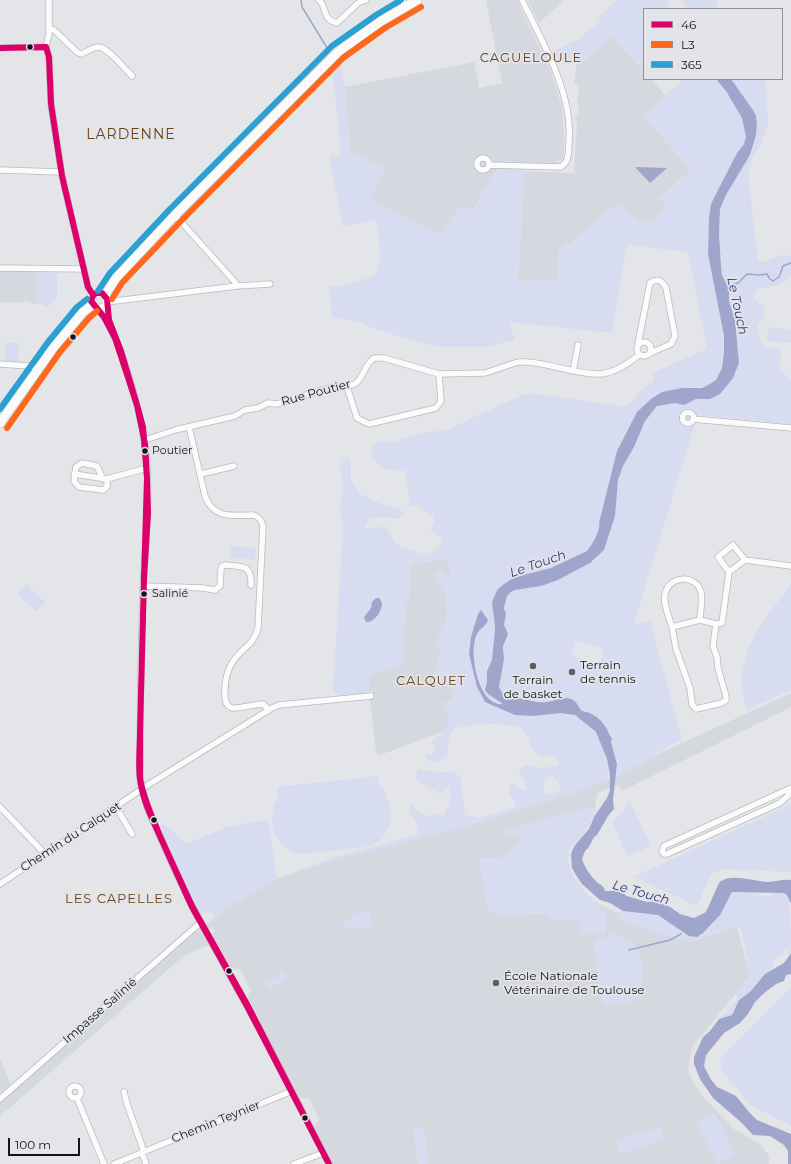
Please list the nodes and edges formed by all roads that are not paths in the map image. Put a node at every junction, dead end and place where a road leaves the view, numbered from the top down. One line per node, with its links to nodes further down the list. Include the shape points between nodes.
1 (49, 0): 7 (street)
2 (320, 0): 3 (street, via 325,15 337,23 358,3)
3 (366, 0)
4 (417, 0): 6 (main road)
5 (522, 0): 11 (street, via 557,76 565,100 569,127 568,158 560,167)
6 (404, 2): 14 (main road, via 371,22 317,68 291,98)
7 (49, 28): 8 (street); 10 (street, via 81,54 92,48 106,50)
8 (46, 47): 9 (street); 13 (street)
9 (0, 48)
10 (132, 76)
11 (489, 165)
12 (0, 170): 13 (street)
13 (61, 172): 16 (street)
14 (175, 215): 18 (street); 20 (main road, via 116,278)
15 (0, 268): 16 (street)
16 (84, 269): 19 (street, via 88,287)
17 (270, 284): 18 (street)
18 (237, 286): 20 (street)
19 (93, 295): 20 (main road, via 99,293)
20 (102, 303): 21 (street); 21 (street); 27 (main road, via 79,317)
21 (110, 327): 35 (street, via 120,348 134,393)
22 (638, 344): 24 (street, via 649,343); 24 (street, Rue Poutier, via 650,282 660,280 666,288 675,336 671,344); 25 (street, Rue Poutier)
23 (578, 345): 28 (street)
24 (650, 353): 25 (street, Rue Poutier, via 647,356)
25 (639, 355): 28 (street, Rue Poutier, via 609,372 600,374)
26 (0, 364): 27 (street)
27 (37, 369): 32 (main road)
28 (573, 371): 29 (street, Rue Poutier, via 518,362 485,372)
29 (439, 374): 30 (street, Rue Poutier, via 384,358 374,358 366,365 355,384); 30 (street, via 441,401 436,408 369,424 357,418)
30 (347, 387): 33 (street, Rue Poutier, via 336,387 277,404 268,403 235,416)
31 (693, 419): 34 (street)
32 (0, 423)
33 (189, 427): 35 (street, Rue Poutier); 39 (street)
34 (791, 428)
35 (145, 440): 37 (street)
36 (234, 466): 39 (street)
37 (147, 468): 40 (street); 45 (street)
38 (74, 474): 40 (street); 40 (street, via 76,467 82,463 94,464); 40 (street, via 75,484 79,488 103,490 107,487)
39 (200, 474): 50 (street, via 209,505 216,511 223,514 254,515 262,522 258,628 251,644 239,654 230,667 224,697 230,707 263,704)
40 (105, 479)
41 (745, 560): 42 (street); 43 (street); 43 (street, via 733,545 718,557)
42 (791, 566)
43 (729, 572): 47 (street, via 724,621)
44 (251, 585): 45 (street, via 252,576 244,567 225,565 221,569 220,586 215,590)
45 (144, 586): 52 (street, via 140,758)
46 (700, 620): 47 (street); 48 (street); 48 (street, via 702,596 699,588 690,580 679,579 670,584 664,596)
47 (716, 624): 48 (street, via 713,646 726,700 699,709 692,704 690,688 676,649)
48 (672, 627)
49 (371, 696): 50 (street, Chemin du Calquet, via 279,705)
50 (269, 710): 52 (street, Chemin du Calquet)
51 (791, 788): 56 (street)
52 (142, 790): 55 (street, Chemin du Calquet); 61 (street, via 147,807)
53 (791, 793): 57 (street, via 780,802)
54 (0, 807): 59 (street)
55 (116, 807): 58 (street); 59 (street, Chemin du Calquet)
56 (735, 813): 57 (street); 57 (street, via 664,846 662,851 667,854)
57 (738, 821)
58 (132, 834)
59 (45, 854): 60 (street, Chemin du Calquet)
60 (0, 884)
61 (200, 923): 62 (street); 65 (street, Impasse Salinié)
62 (292, 1091): 66 (street); 67 (street, Chemin Teynier, via 150,1148)
63 (124, 1092): 67 (street, via 143,1149)
64 (77, 1098): 68 (street)
65 (0, 1099)
66 (323, 1153): 71 (street); 72 (street)
67 (142, 1154): 69 (street, Chemin Teynier); 70 (street)
68 (104, 1164)
69 (114, 1164)
70 (146, 1164)
71 (294, 1164)
72 (329, 1164)

